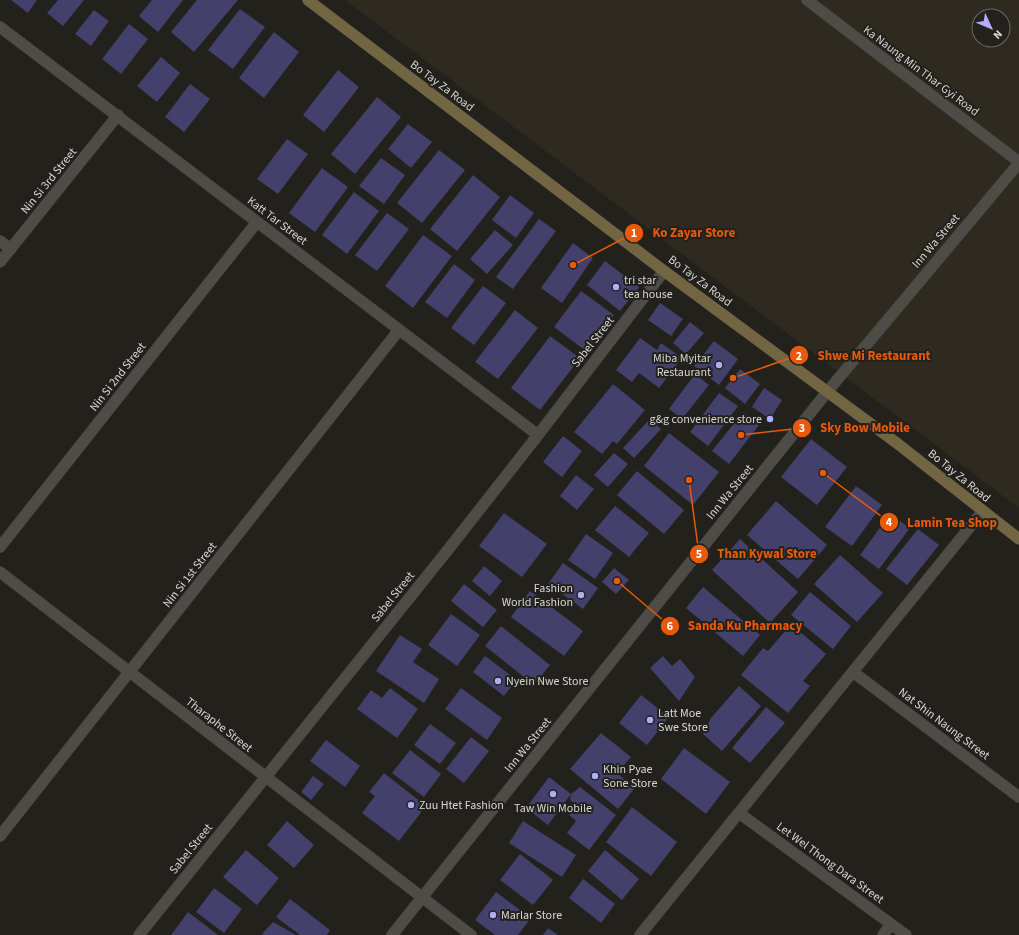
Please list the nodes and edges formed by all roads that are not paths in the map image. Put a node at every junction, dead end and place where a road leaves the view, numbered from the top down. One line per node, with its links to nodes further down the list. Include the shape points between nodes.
1 (308, 0): 10 (main road, Bo Tay Za Road)
2 (808, 0): 5 (street, Ka Naung Min Thar Gyi Road)
3 (0, 27): 4 (street, Katt Tar Street)
4 (118, 115): 6 (street, Katt Tar Street); 8 (street, Nin Si 3rd Street)
5 (1019, 162): 12 (street, Inn Wa Street)
6 (257, 222): 11 (street, Katt Tar Street); 16 (street, Nin Si 2nd Street)
7 (0, 240): 8 (street)
8 (11, 249): 9 (street, Nin Si 3rd Street)
9 (0, 262)
10 (664, 271): 12 (main road, Bo Tay Za Road); 13 (street, Sabel Street)
11 (399, 330): 13 (street, Katt Tar Street); 18 (street, Nin Si 1st Street)
12 (827, 392): 14 (main road, Bo Tay Za Road, via 898,444); 24 (street, Inn Wa Street)
13 (538, 436): 20 (street, Sabel Street)
14 (982, 512): 15 (main road, Bo Tay Za Road); 19 (street)
15 (1019, 539)
16 (0, 547)
17 (0, 572): 18 (street, Tharaphe Street)
18 (129, 672): 20 (street, Tharaphe Street); 23 (street, Nin Si 1st Street)
19 (853, 672): 21 (street, Nat Shin Naung Street); 22 (street)
20 (265, 777): 24 (street, Tharaphe Street); 26 (street, Sabel Street)
21 (1019, 797)
22 (739, 813): 25 (street, Let Wel Thong Dara Street); 29 (street)
23 (0, 836)
24 (422, 898): 27 (street, Inn Wa Street); 28 (street, Tharaphe Street)
25 (891, 924): 30 (street); 31 (street, Let Wel Thong Dara Street)
26 (139, 935)
27 (392, 935)
28 (471, 935)
29 (640, 935)
30 (883, 935)
31 (906, 935)

